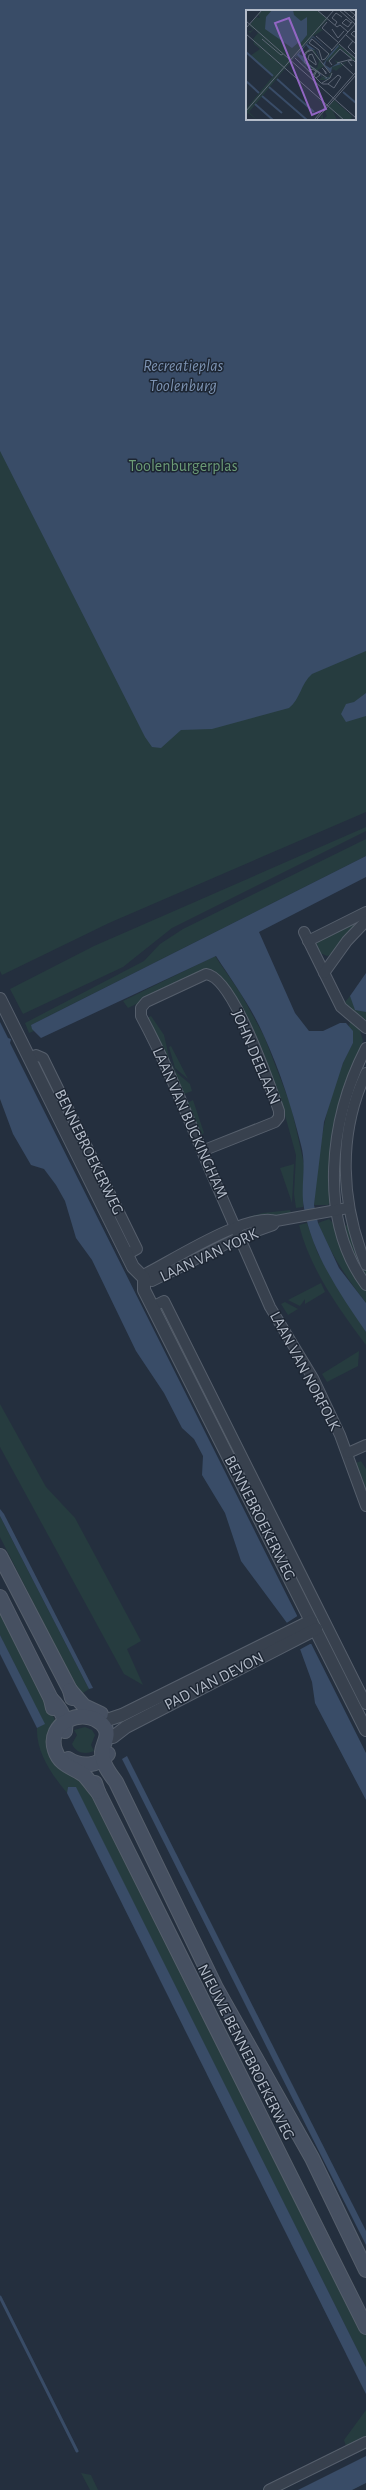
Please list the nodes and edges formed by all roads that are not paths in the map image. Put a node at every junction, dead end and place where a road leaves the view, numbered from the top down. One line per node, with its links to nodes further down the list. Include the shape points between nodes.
1 (366, 912): 3 (street, via 306,936)
2 (366, 921): 3 (street, via 347,941)
3 (324, 973): 6 (street, via 341,1007)
4 (0, 999): 16 (street, BENNEBROEKERWEG, via 130,1258)
5 (141, 1008): 9 (street, LAAN VAN BUCKINGHAM, via 141,1016 161,1054); 9 (street, JOHN DEELAAN, via 146,1002 202,975 211,974 220,983 249,1031 279,1117 275,1122)
6 (366, 1028)
7 (366, 1048): 11 (street, via 347,1096 339,1126 335,1176)
8 (366, 1073): 10 (street, via 356,1098 348,1133 345,1170)
9 (202, 1150): 13 (street, LAAN VAN BUCKINGHAM)
10 (348, 1208): 11 (street, LAAN VAN YORK); 15 (street)
11 (336, 1210): 12 (street, LAAN VAN YORK); 17 (street, via 347,1249)
12 (276, 1221): 13 (street, LAAN VAN YORK, via 270,1219 252,1222); 14 (street, LAAN VAN YORK, via 255,1233)
13 (236, 1228): 14 (street, LAAN VAN BUCKINGHAM); 16 (street, LAAN VAN YORK)
14 (240, 1237): 16 (street, LAAN VAN YORK); 20 (street, LAAN VAN NORFOLK, via 270,1307 318,1388)
15 (366, 1265)
16 (148, 1278): 18 (street)
17 (366, 1285)
18 (151, 1301): 24 (street, BENNEBROEKERWEG); 26 (street, BENNEBROEKERWEG, via 164,1300)
19 (366, 1445): 20 (street)
20 (348, 1453): 21 (street, LAAN VAN NORFOLK)
21 (366, 1506)
22 (0, 1556): 27 (main road, via 70,1690)
23 (0, 1597): 29 (main road)
24 (311, 1626): 25 (street, PAD VAN DEVON); 30 (street, BENNEBROEKERWEG)
25 (287, 1638): 28 (street, PAD VAN DEVON, via 122,1715); 31 (street, PAD VAN DEVON, via 126,1727)
26 (366, 1704)
27 (86, 1712): 28 (main road); 29 (main road)
28 (103, 1721): 31 (main road, via 113,1730); 32 (main road, via 107,1734 102,1751)
29 (62, 1724): 33 (main road, via 54,1737 58,1759 66,1766)
30 (366, 1730)
31 (113, 1737): 32 (main road)
32 (106, 1757): 33 (main road); 34 (main road, NIEUWE BENNEBROEKERWEG, via 216,1988 312,2158)
33 (82, 1768): 35 (main road, NIEUWE BENNEBROEKERWEG, via 98,1792)
34 (366, 2270)
35 (366, 2327)
36 (366, 2442): 37 (street)
37 (269, 2490)

